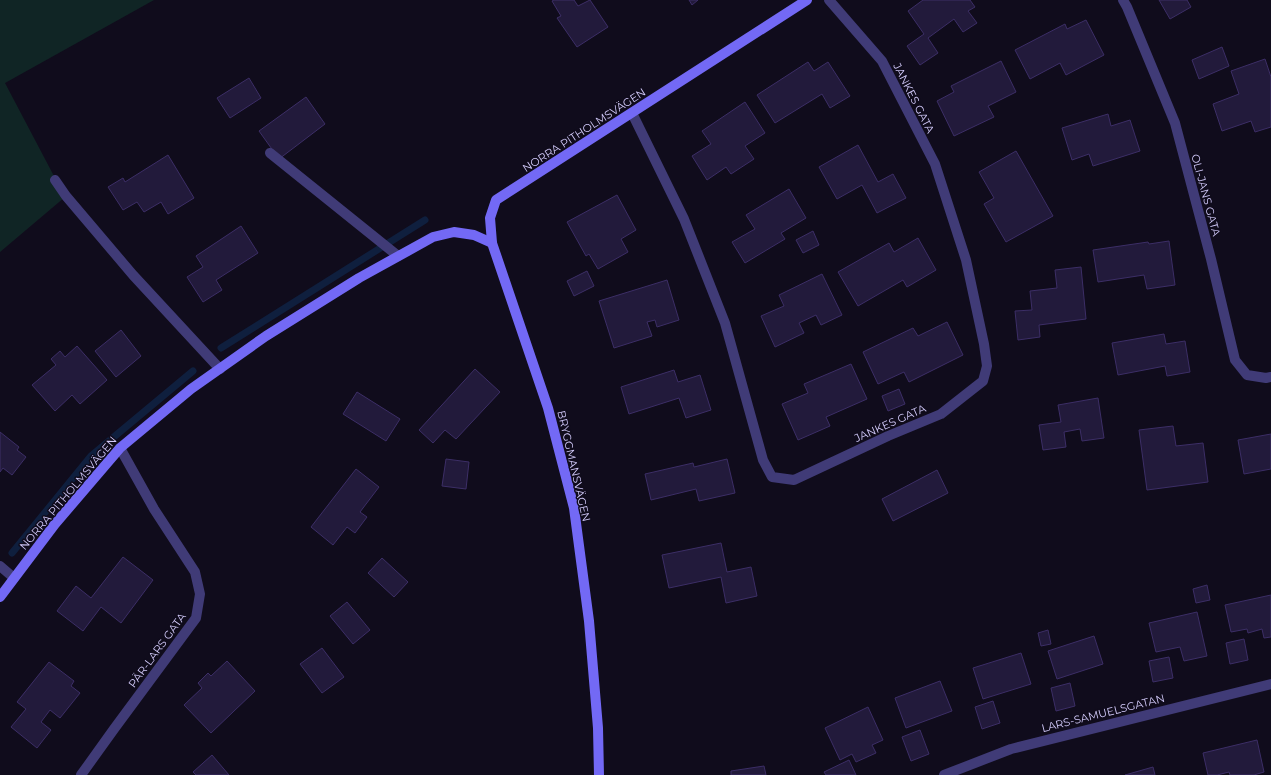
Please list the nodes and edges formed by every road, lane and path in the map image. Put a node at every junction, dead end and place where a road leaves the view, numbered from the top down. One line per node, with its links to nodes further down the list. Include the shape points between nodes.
1 (806, 0): 4 (street, NORRA PITHOLMSVÄGEN)
2 (830, 0): 4 (street, JANKES GATA, via 882,61 934,164 966,260 987,366 982,381 941,414 794,480 772,476 763,460 726,323 684,219)
3 (1123, 0): 10 (street, OLI-JANS GATA, via 1175,123 1235,360 1247,375)
4 (632, 113): 7 (street, NORRA PITHOLMSVÄGEN, via 496,200 490,218)
5 (270, 153): 8 (street)
6 (54, 180): 9 (street, via 132,275)
7 (492, 244): 8 (street, NORRA PITHOLMSVÄGEN, via 474,235 454,232 433,237); 17 (street, BRYGGMANSVÄGEN, via 548,408 574,508 590,621)
8 (398, 256): 9 (street, NORRA PITHOLMSVÄGEN, via 273,332)
9 (220, 369): 11 (street, NORRA PITHOLMSVÄGEN, via 191,389)
10 (1271, 377)
11 (120, 448): 13 (street, NORRA PITHOLMSVÄGEN, via 55,524); 16 (street, PÄR-LARS GATA, via 154,509 195,572 200,594 196,618)
12 (0, 566): 13 (street)
13 (14, 578): 14 (street, NORRA PITHOLMSVÄGEN)
14 (0, 597)
15 (1271, 684): 18 (street, LARS-SAMUELSGATAN, via 1011,749)
16 (81, 775)
17 (599, 775)
18 (944, 775)

